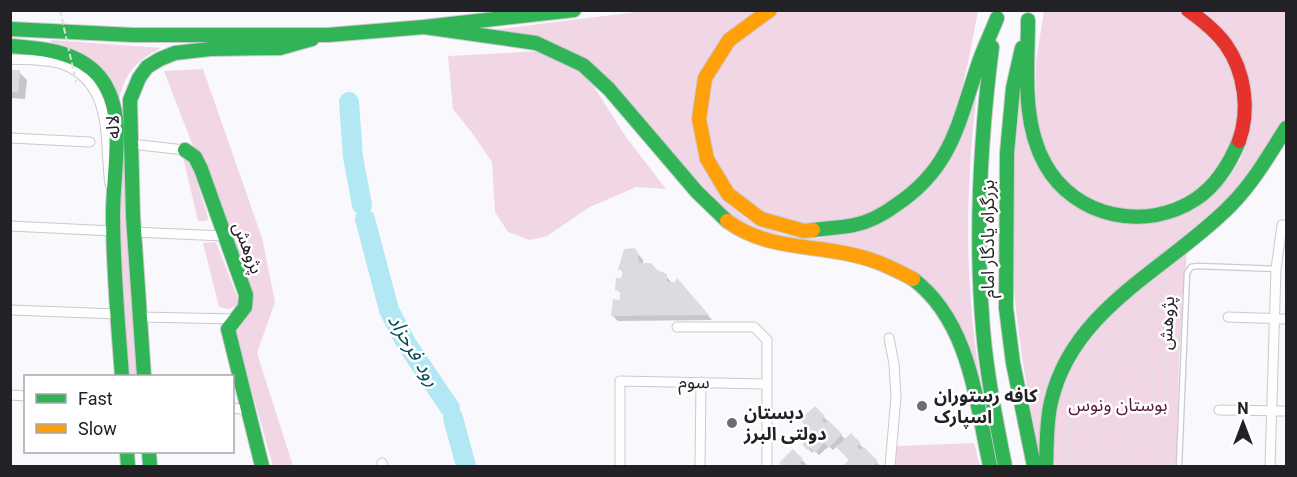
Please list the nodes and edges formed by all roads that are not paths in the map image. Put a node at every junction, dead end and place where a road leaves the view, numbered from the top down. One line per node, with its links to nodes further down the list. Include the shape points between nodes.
1 (574, 10): 6 (main road)
2 (770, 10): 4 (main road, via 741,28 715,57 705,77 700,102 701,137 710,167 732,199 769,223 806,231 828,231 862,223 900,203 930,176 956,132)
3 (1188, 10): 5 (main road, via 1211,28 1236,62 1246,96 1243,134 1233,160 1207,191 1174,211 1136,217 1099,211 1082,202 1065,190 1043,162 1029,115)
4 (997, 14): 47 (main road, بزرگراه یادگار امام, via 981,146 978,252 987,364)
5 (1029, 15): 48 (main road, بزرگراه یادگار امام, via 1009,123 1005,284 1009,336)
6 (424, 27): 8 (main road); 46 (main road, via 536,43 584,65 702,197 739,229 780,244 882,261 921,285 941,306 958,336)
7 (10, 29): 8 (main road, via 133,35)
8 (328, 35): 14 (main road, لاله, via 280,48 182,52 159,59 139,77 130,99)
9 (10, 46): 16 (main road, لاله, via 51,50 79,60 106,88 115,121)
10 (10, 59): 16 (street, via 60,64 82,74 90,83 103,114)
11 (1287, 128): 49 (main road, via 1256,174 1222,214 1125,291 1078,340 1053,395 1047,423)
12 (10, 138): 13 (street)
13 (90, 142)
14 (131, 144): 15 (street); 20 (main road, لاله)
15 (185, 150): 21 (main road, پژوهش, via 195,157 201,169)
16 (112, 202): 19 (main road, لاله)
17 (1284, 225): 22 (street)
18 (10, 226): 19 (street)
19 (113, 231): 24 (main road, لاله)
20 (134, 232): 21 (street); 25 (main road, لاله)
21 (223, 236): 27 (main road, پژوهش, via 246,295 245,307)
22 (1276, 269): 28 (street); 50 (lane, پژوهش, via 1198,266 1187,273)
23 (10, 310): 24 (street)
24 (118, 314): 32 (main road, لاله)
25 (140, 317): 27 (street); 33 (main road, لاله)
26 (1228, 317): 28 (street)
27 (237, 319): 37 (main road, پژوهش, via 228,329)
28 (1274, 319): 29 (street); 39 (street)
29 (1287, 319)
30 (677, 327): 35 (street, via 754,327 767,340)
31 (889, 338): 45 (street, via 896,397)
32 (122, 375)
33 (144, 375)
34 (701, 382): 35 (street, سوم); 42 (street, سوم, via 620,381); 43 (street)
35 (767, 384): 44 (street)
36 (234, 408): 37 (street)
37 (248, 410): 41 (main road, پژوهش)
38 (1220, 410): 39 (street)
39 (1272, 411): 40 (street); 51 (street)
40 (1287, 411)
41 (262, 466)
42 (620, 466)
43 (700, 466)
44 (767, 466)
45 (890, 466)
46 (990, 466)
47 (1005, 466)
48 (1034, 466)
49 (1046, 466)
50 (1179, 466)
51 (1270, 466)

